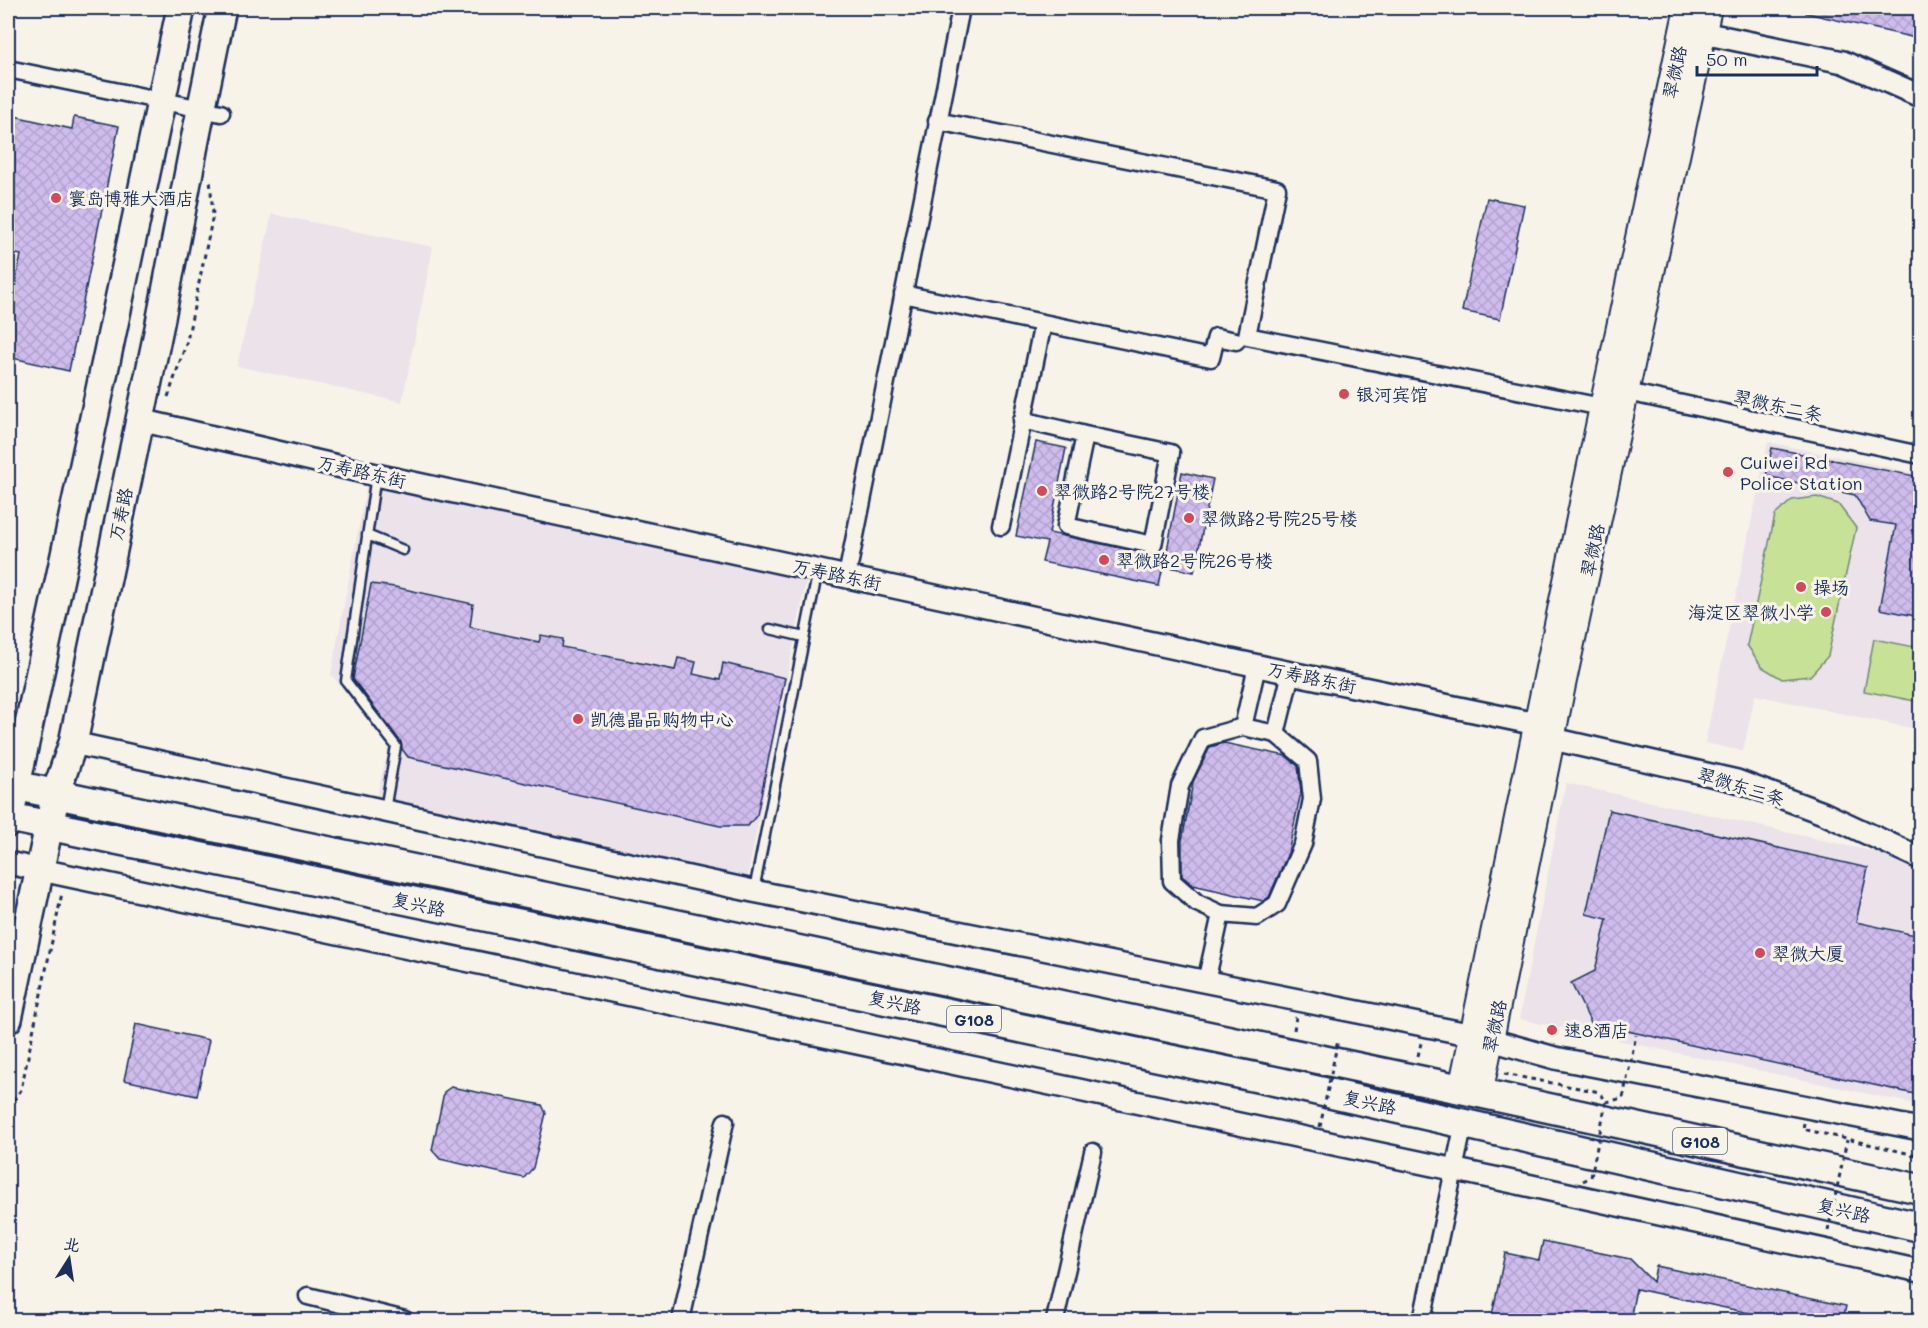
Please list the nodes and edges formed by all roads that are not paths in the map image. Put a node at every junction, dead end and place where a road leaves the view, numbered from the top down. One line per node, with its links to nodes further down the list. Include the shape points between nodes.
1 (181, 8): 9 (main road)
2 (222, 8): 9 (main road)
3 (961, 8): 10 (street)
4 (1687, 8): 15 (main road, 翠微路)
5 (1709, 8): 6 (main road, 翠微路)
6 (1703, 33): 8 (street, via 1843,62); 14 (main road, 翠微路)
7 (8, 69): 9 (street)
8 (1920, 96)
9 (192, 107): 16 (main road, 万寿路, via 158,237 160,323); 34 (main road)
10 (937, 121): 11 (street); 15 (street, via 1277,189 1247,336)
11 (903, 294): 12 (street); 25 (street)
12 (1043, 323): 13 (street, via 1212,358 1216,337); 17 (street)
13 (1236, 341)
14 (1627, 393): 19 (street, 翠微东二条); 31 (main road, 翠微路)
15 (1602, 407): 31 (main road, 翠微路)
16 (140, 420): 20 (street, 万寿路东街); 33 (main road, 万寿路)
17 (1022, 420): 18 (street); 21 (street)
18 (1085, 435): 18 (street, via 1171,453 1154,545 1066,526)
19 (1920, 455)
20 (376, 475): 22 (lane); 24 (street, 万寿路东街)
21 (1001, 526)
22 (367, 535): 23 (lane); 36 (lane, via 346,681 396,746)
23 (403, 550)
24 (818, 569): 25 (street, 万寿路东街); 27 (lane)
25 (847, 576): 28 (street, 万寿路东街)
26 (770, 629): 27 (lane)
27 (804, 637): 42 (lane)
28 (1257, 666): 29 (street, 万寿路东街); 30 (street)
29 (1291, 673): 31 (street, 万寿路东街); 32 (street)
30 (1243, 727): 32 (street); 43 (street, via 1203,738 1180,786 1171,840 1172,881 1197,903)
31 (1545, 731): 39 (street, 翠微东三条, via 1737,781 1823,813); 46 (main road, 翠微路)
32 (1276, 734): 43 (street, via 1308,761 1312,799 1303,844 1277,904 1257,917)
33 (73, 743): 35 (main road, 万寿路); 36 (street)
34 (11, 785): 35 (highway, 复兴路 / G108); 37 (main road)
35 (56, 793): 38 (main road, 万寿路); 47 (highway, 复兴路 / G108)
36 (385, 810): 42 (street)
37 (8, 819): 38 (highway, 复兴路 / G108)
38 (48, 825): 41 (main road, 万寿路); 49 (highway, 复兴路 / G108)
39 (1920, 858)
40 (8, 863): 41 (street)
41 (39, 870): 45 (main road, 万寿路); 52 (street)
42 (753, 891): 44 (street)
43 (1221, 915): 44 (street)
44 (1206, 982): 46 (street)
45 (8, 1018)
46 (1482, 1038): 47 (main road, 翠微路); 50 (street, via 1555,1058)
47 (1476, 1084): 53 (highway, 复兴路 / G108)
48 (724, 1122): 58 (street)
49 (1464, 1123): 52 (street); 54 (highway, 复兴路 / G108)
50 (1920, 1129)
51 (1093, 1152): 59 (street)
52 (1454, 1170): 55 (street); 60 (street)
53 (1920, 1189)
54 (1913, 1228)
55 (1920, 1271)
56 (308, 1296): 57 (street)
57 (405, 1320)
58 (681, 1320)
59 (1055, 1320)
60 (1422, 1320)

